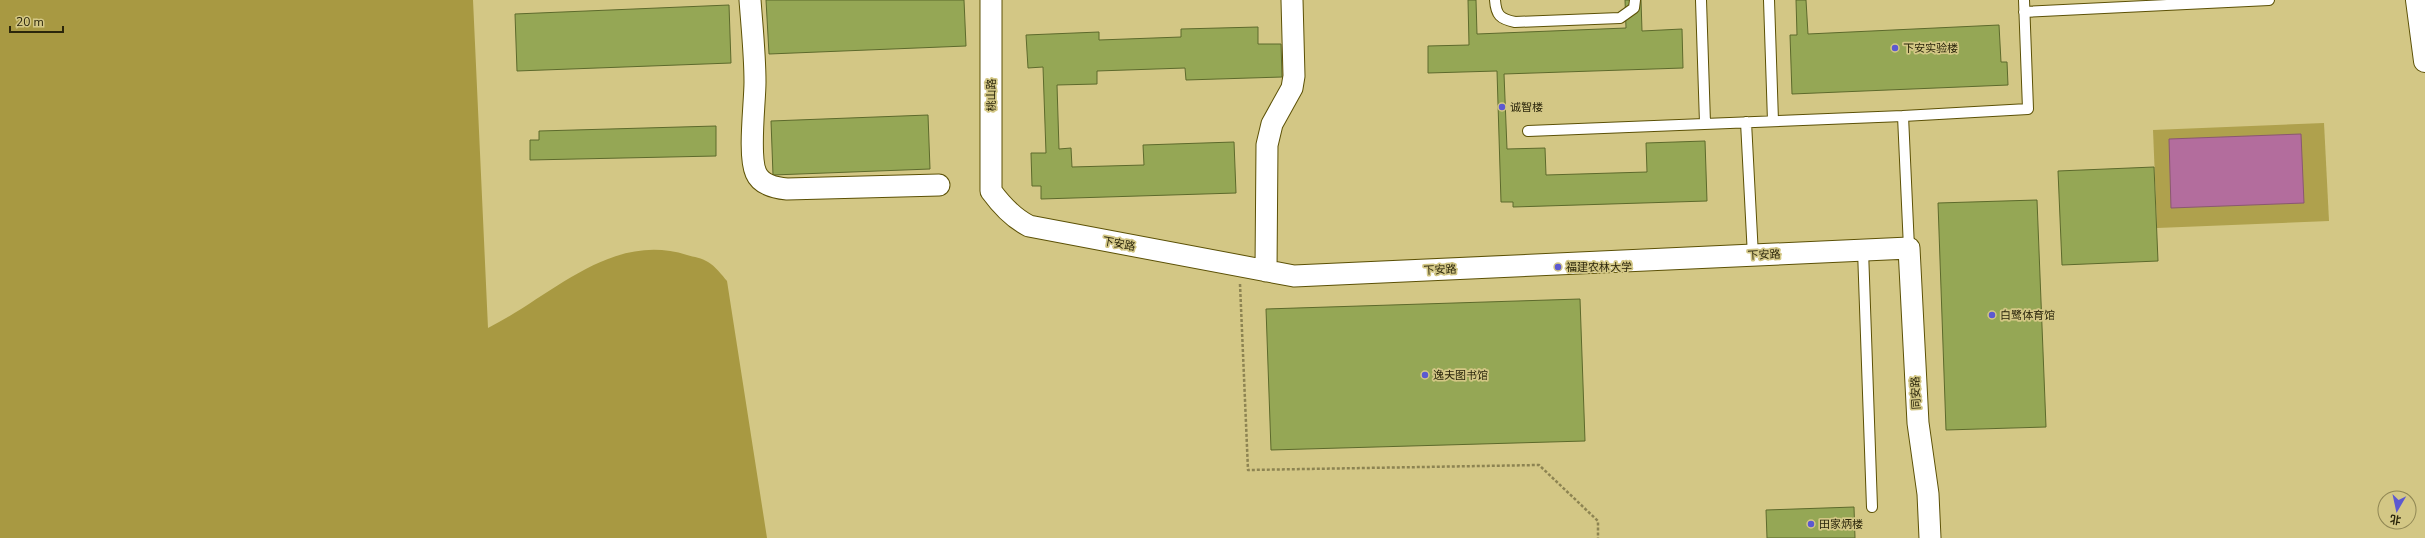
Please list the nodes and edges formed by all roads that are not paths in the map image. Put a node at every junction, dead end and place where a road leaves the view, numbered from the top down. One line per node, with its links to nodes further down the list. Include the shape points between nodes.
1 (750, 0): 18 (street, via 755,81 753,160 759,178 772,186 787,189)
2 (991, 0): 19 (street, 桃山路)
3 (1292, 0): 23 (street, via 1292,88 1272,124 1267,145)
4 (1495, 0): 5 (lane, via 1495,12 1500,18 1515,22 1620,18 1634,8)
5 (1635, 0)
6 (1701, 0): 16 (lane)
7 (1769, 0): 14 (lane)
8 (2024, 0): 11 (lane)
9 (2270, 0): 11 (lane)
10 (2417, 0): 12 (main road)
11 (2024, 12): 13 (lane, via 2028,109)
12 (2425, 61)
13 (1903, 116): 14 (lane); 20 (lane)
14 (1773, 121): 15 (lane)
15 (1746, 122): 16 (lane); 22 (lane)
16 (1705, 123): 17 (lane)
17 (1528, 131)
18 (939, 185)
19 (991, 191): 23 (street, 下安路, via 1001,205 1020,222 1029,226)
20 (1909, 248): 21 (street, 下安路); 25 (street, 同安路, via 1918,423 1928,494)
21 (1863, 250): 22 (street, 下安路); 24 (lane)
22 (1753, 256): 23 (street, 下安路, via 1294,276)
23 (1266, 271)
24 (1872, 507)
25 (1930, 538)

